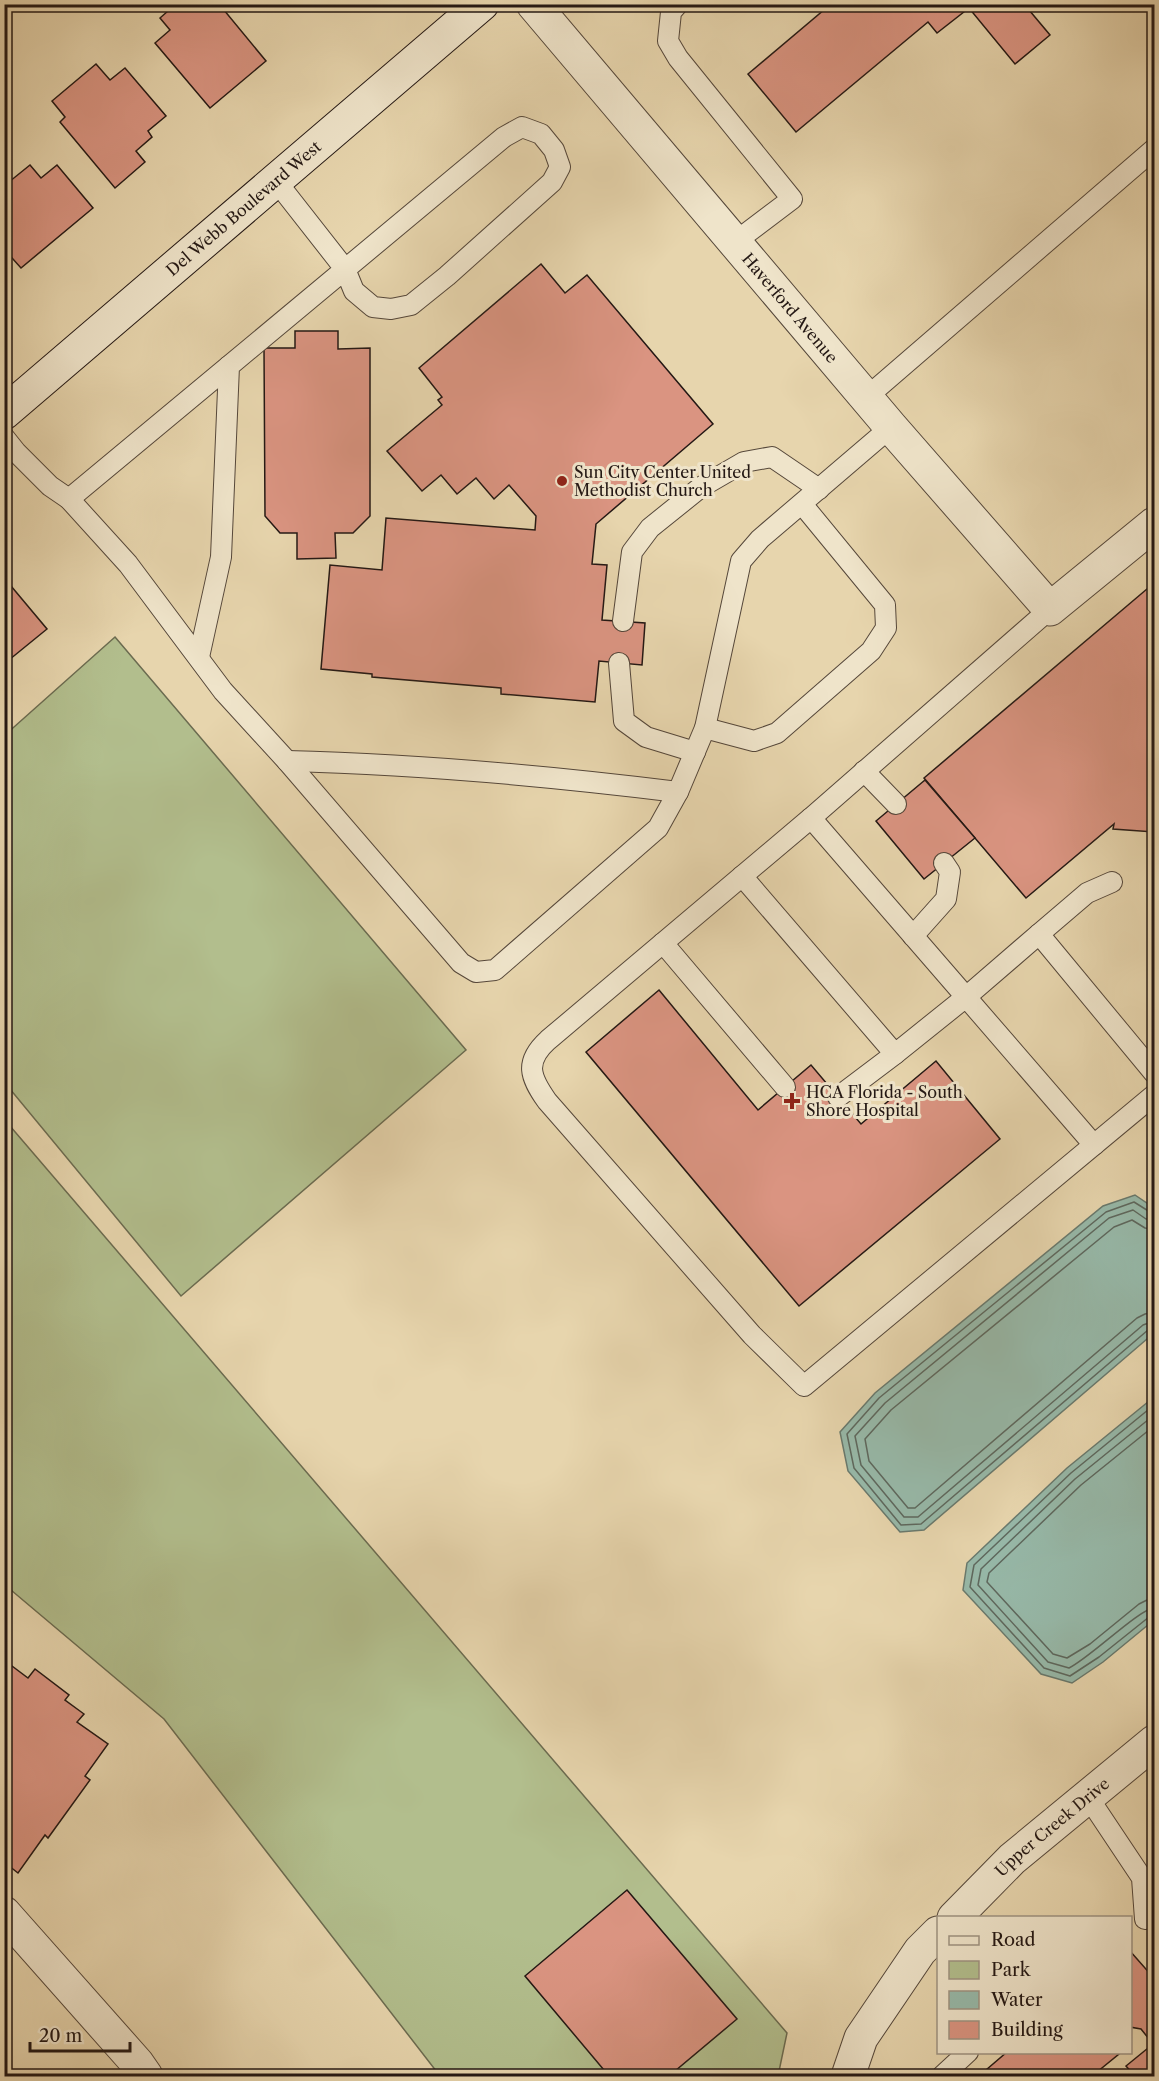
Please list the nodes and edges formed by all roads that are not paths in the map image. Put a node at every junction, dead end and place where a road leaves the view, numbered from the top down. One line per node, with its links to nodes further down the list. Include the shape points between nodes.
1 (482, 4): 5 (street, Del Webb Boulevard West)
2 (532, 4): 6 (street, Haverford Avenue)
3 (678, 4): 6 (lane, via 671,12 668,41 792,199)
4 (1155, 148): 9 (lane)
5 (276, 181): 7 (lane); 10 (street, Del Webb Boulevard West)
6 (735, 242): 9 (street, Haverford Avenue)
7 (345, 269): 7 (lane, via 354,291 373,307 411,305 552,182 560,166 554,150 541,134 522,127 504,137); 8 (lane)
8 (229, 366): 14 (lane); 19 (lane, via 221,557)
9 (868, 396): 11 (street, Haverford Avenue)
10 (4, 413)
11 (891, 426): 13 (lane); 17 (street, Haverford Avenue)
12 (4, 437): 14 (lane, via 50,486)
13 (819, 489): 15 (lane); 18 (lane, via 772,457 744,462 701,487 650,528 632,552)
14 (69, 499): 19 (lane, via 128,564)
15 (802, 504): 21 (lane, via 760,538 741,561); 21 (lane, via 885,605 886,627 871,651 777,733 754,741)
16 (1155, 524): 17 (street)
17 (1050, 609): 24 (lane)
18 (623, 621)
19 (199, 657): 23 (lane)
20 (619, 663): 22 (lane, via 624,721 646,737)
21 (705, 728): 22 (lane)
22 (695, 752): 25 (lane)
23 (287, 761): 25 (lane, via 368,763 573,779); 25 (lane, via 461,963 476,972 495,970 658,828)
24 (864, 771): 26 (lane); 27 (lane)
25 (678, 792)
26 (896, 804)
27 (811, 818): 29 (lane); 32 (lane)
28 (944, 863): 32 (lane, via 950,872 946,899)
29 (742, 876): 33 (lane); 35 (lane)
30 (1112, 882): 31 (lane, via 1087,893)
31 (1039, 934): 34 (lane); 36 (lane)
32 (913, 936): 34 (lane)
33 (663, 943): 37 (lane); 40 (lane, via 538,1049 531,1065 534,1083 752,1335 804,1386)
34 (966, 997): 35 (lane); 40 (lane)
35 (895, 1054): 39 (lane)
36 (1155, 1073)
37 (785, 1087)
38 (1155, 1095): 40 (lane)
39 (838, 1097)
40 (1094, 1145)
41 (1155, 1742): 42 (street, Upper Creek Drive)
42 (1088, 1797): 44 (street, Upper Creek Drive, via 1012,1859); 45 (lane, via 1142,1878)
43 (4, 1912): 48 (street)
44 (955, 1916)
45 (1143, 1920)
46 (937, 1935): 49 (street, via 920,1951 861,2038)
47 (966, 2054): 50 (lane)
48 (146, 2076)
49 (848, 2076)
50 (942, 2076)

